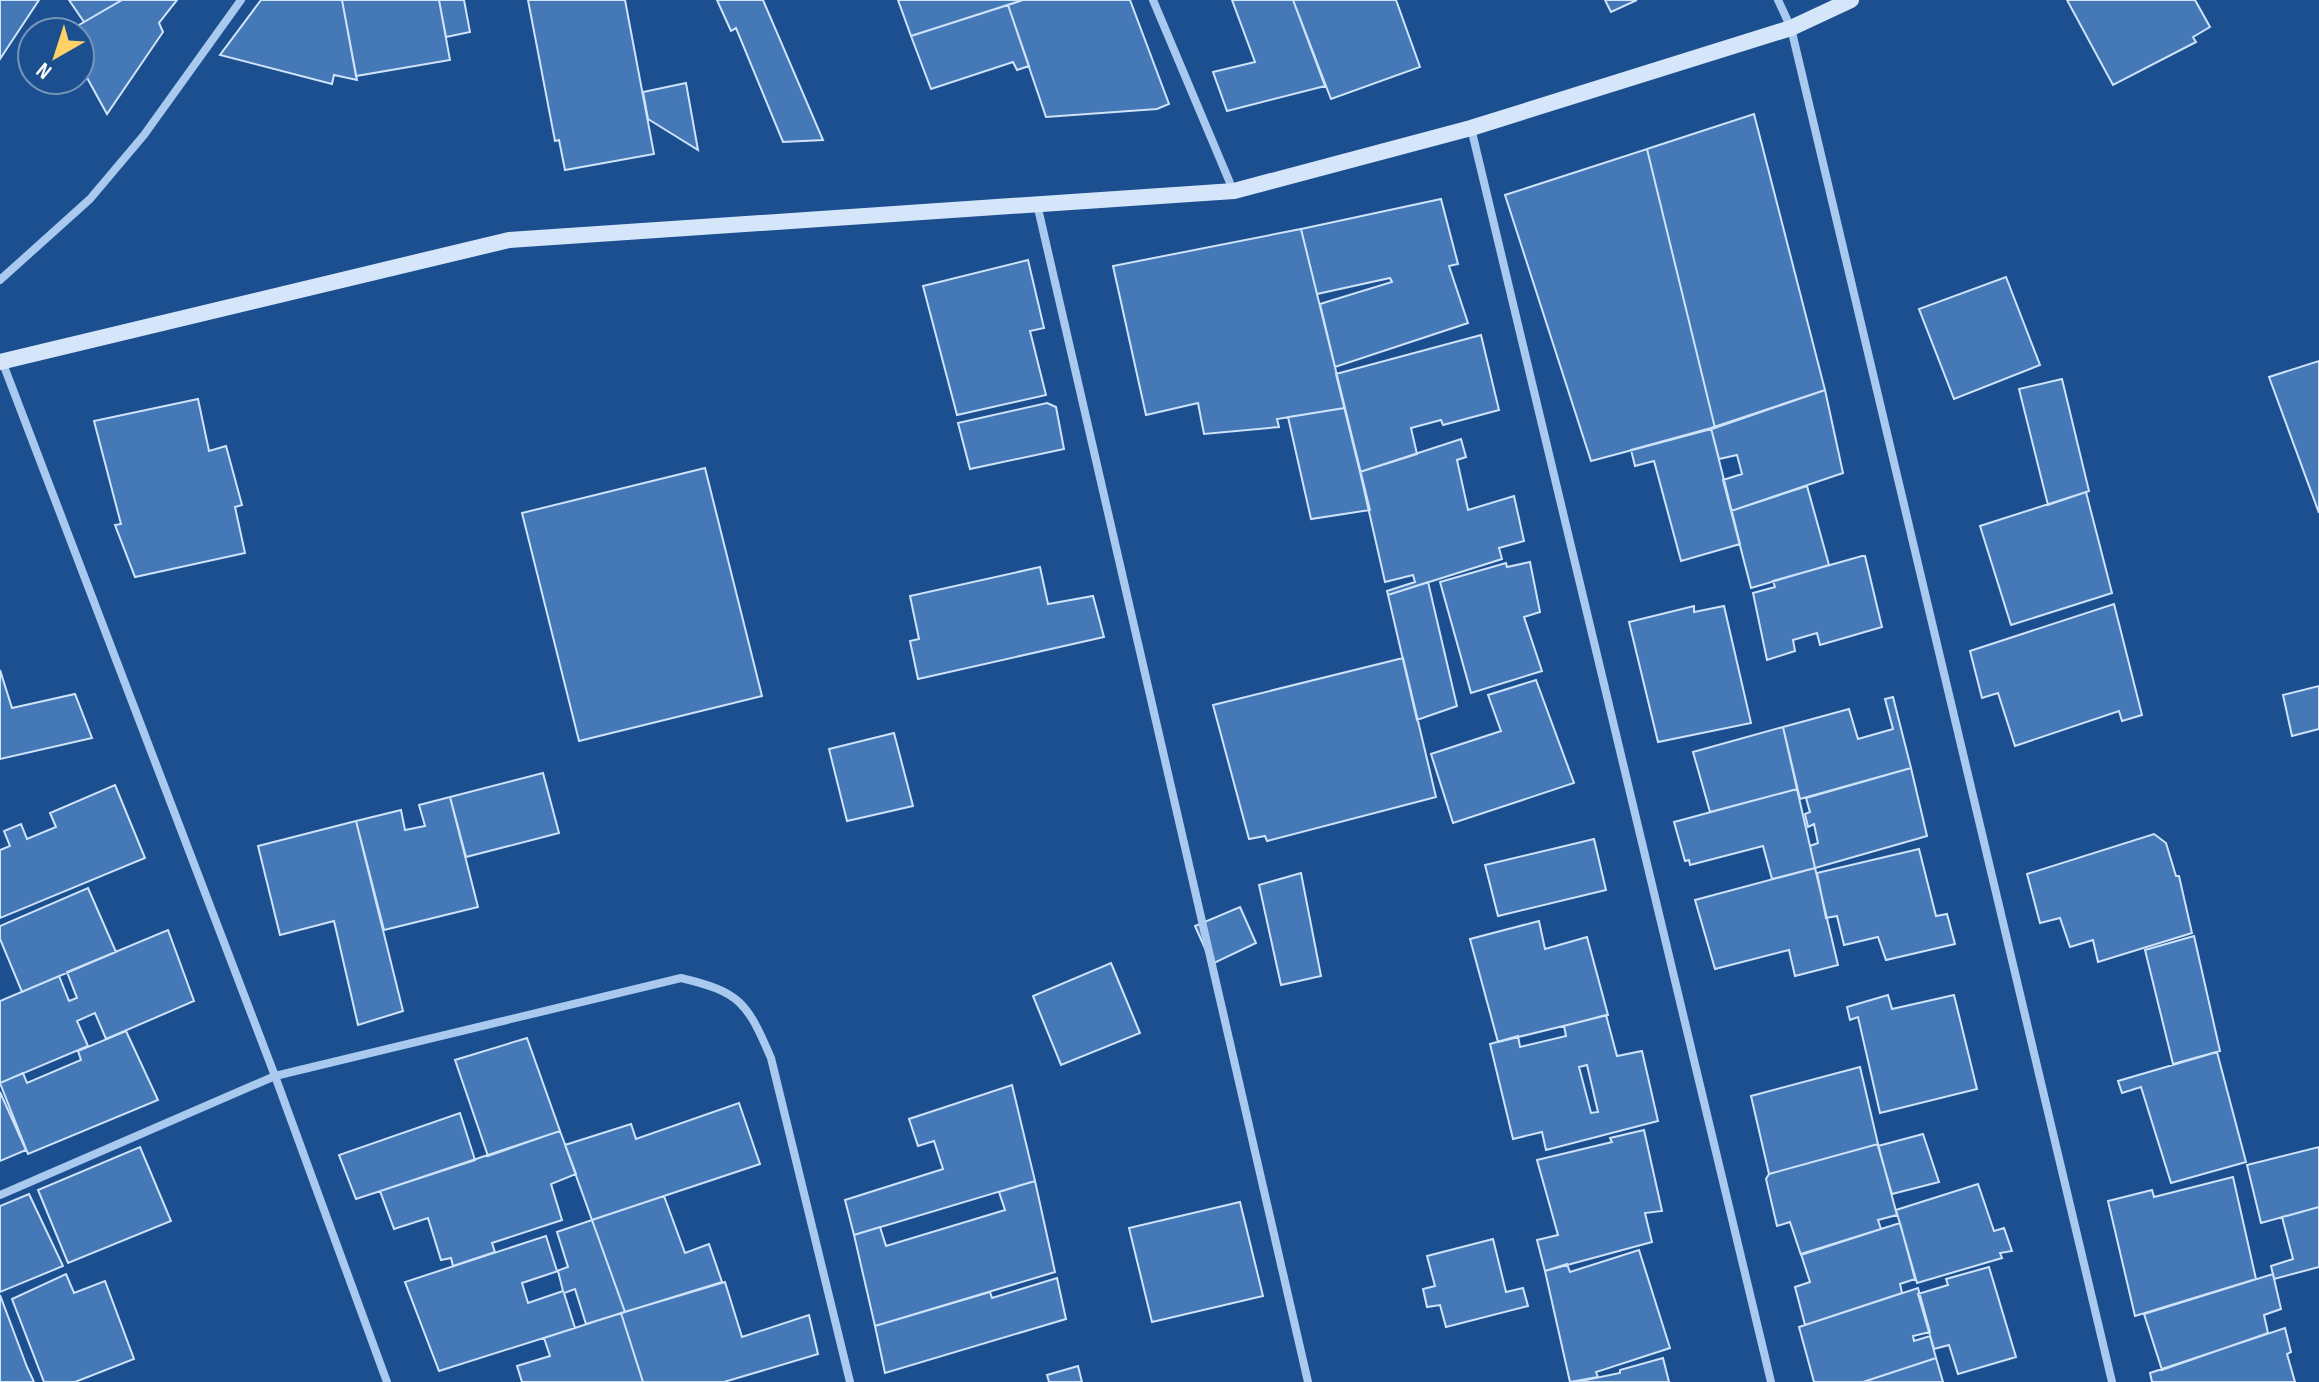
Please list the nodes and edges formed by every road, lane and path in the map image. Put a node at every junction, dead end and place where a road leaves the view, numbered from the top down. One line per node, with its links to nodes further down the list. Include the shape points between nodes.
1 (241, 0): 9 (street, via 144,135 90,199)
2 (1153, 0): 7 (street)
3 (1778, 0): 5 (street)
4 (1851, 0): 5 (street)
5 (1791, 28): 6 (street); 17 (street)
6 (1471, 128): 7 (street); 16 (street)
7 (1234, 191): 8 (street)
8 (1037, 204): 10 (street, via 509,240); 15 (street)
9 (0, 280)
10 (1, 360): 11 (street)
11 (275, 1076): 12 (street); 13 (street); 14 (street, via 681,978 723,988 753,1014 771,1058)
12 (0, 1195)
13 (387, 1382)
14 (850, 1382)
15 (1308, 1382)
16 (1771, 1382)
17 (2112, 1382)

